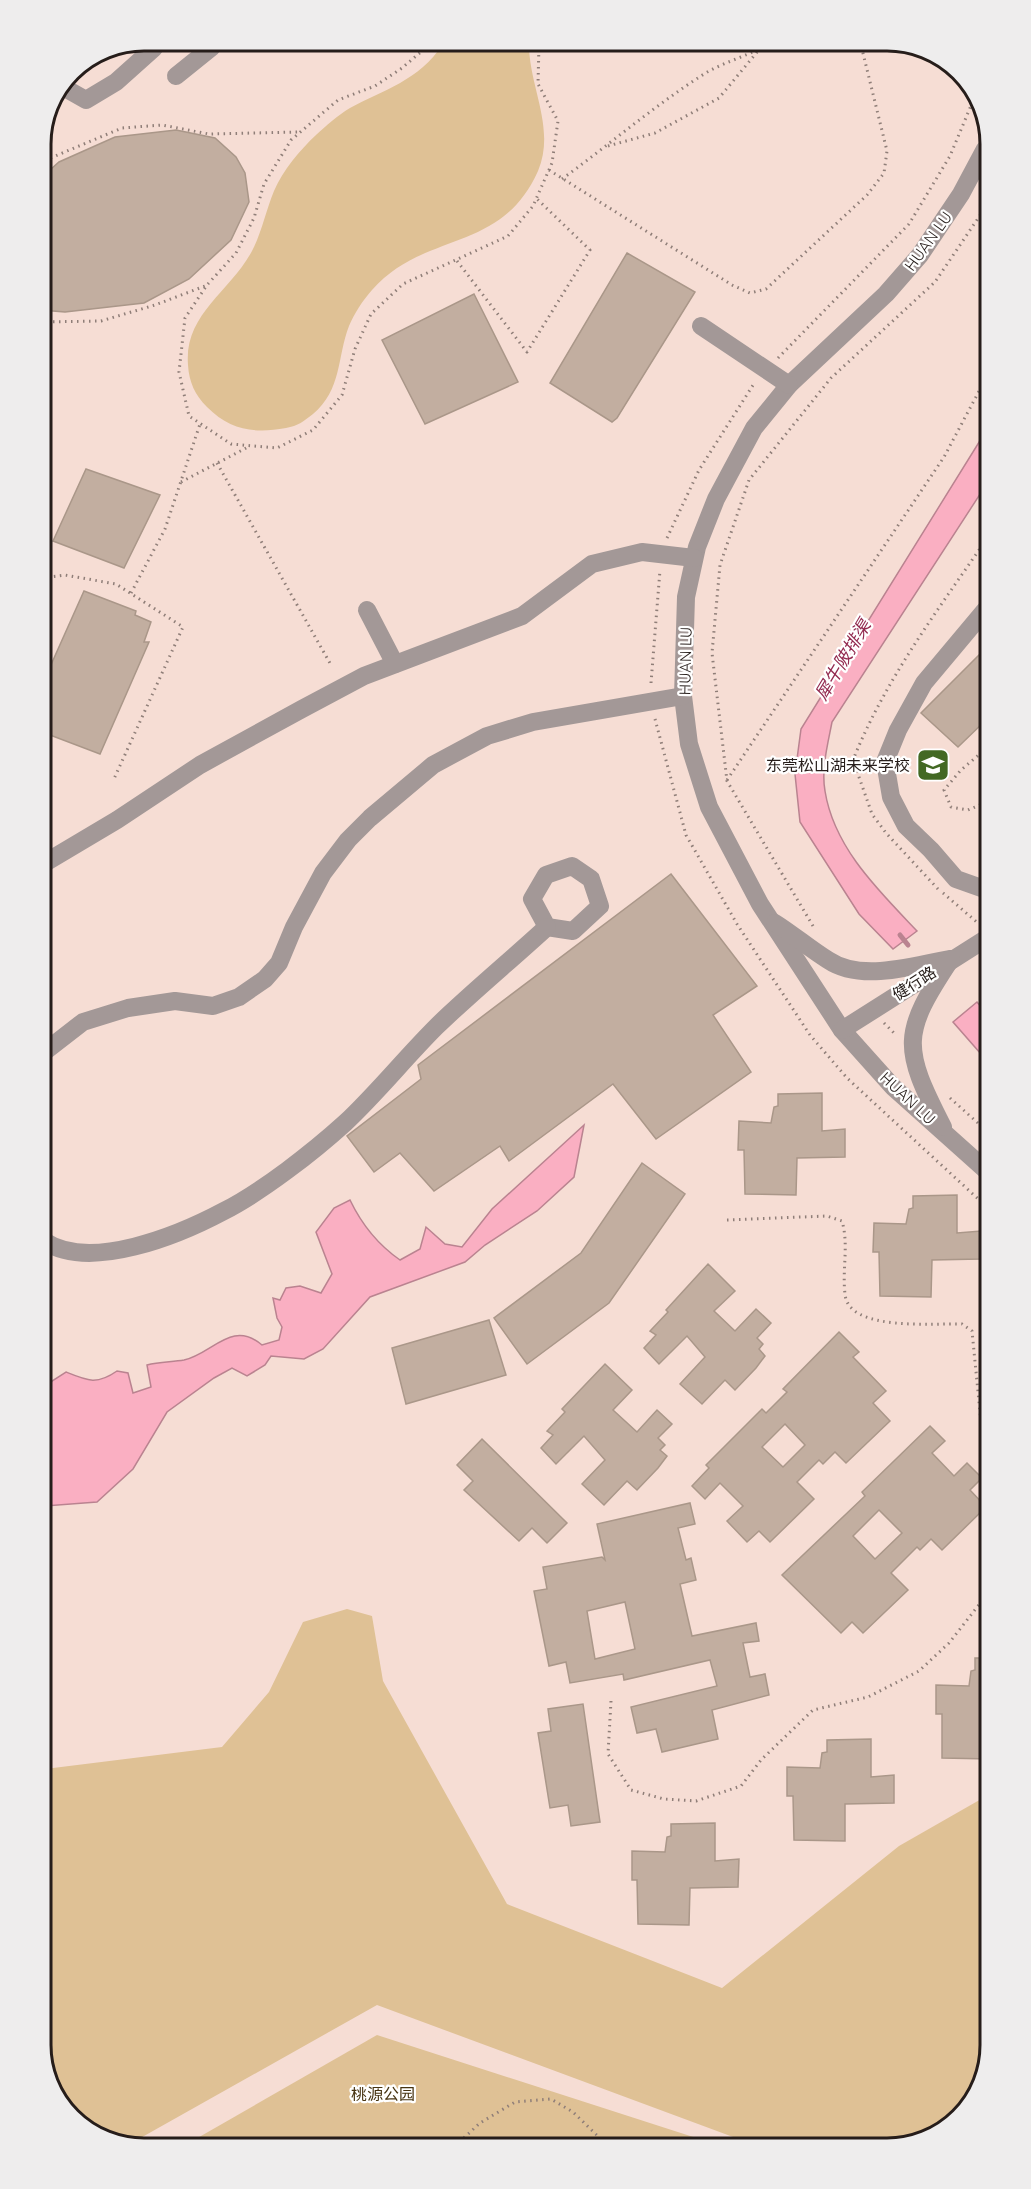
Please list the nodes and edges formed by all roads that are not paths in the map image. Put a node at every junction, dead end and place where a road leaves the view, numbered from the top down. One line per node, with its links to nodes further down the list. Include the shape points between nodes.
1 (151, 51): 4 (street, via 116,82 86,100)
2 (207, 51): 3 (street)
3 (176, 76)
4 (68, 90)
5 (980, 158): 7 (street, HUAN LU, via 920,255 886,294)
6 (701, 326): 7 (street)
7 (789, 385): 8 (street, HUAN LU, via 754,428 716,499)
8 (694, 558): 11 (street, via 642,552 592,564 522,616); 12 (street, HUAN LU, via 686,597)
9 (367, 610): 11 (street)
10 (980, 616): 14 (street, via 924,682 885,762 891,797 906,826 956,879)
11 (395, 664): 13 (street, via 364,676 200,765)
12 (683, 696): 15 (street, HUAN LU, via 689,744 709,807); 20 (street, via 524,725 487,736 433,765 348,840 324,873 279,963 266,980 239,998 213,1006 175,1001 128,1008 82,1022)
13 (51, 859)
14 (980, 888)
15 (771, 921): 18 (street, via 830,962 854,971); 19 (street, HUAN LU)
16 (548, 927): 23 (street, via 436,1027 345,1122 225,1211 144,1244 102,1253 57,1250)
17 (980, 942): 18 (street, 健行路)
18 (951, 959): 19 (street, 健行路); 21 (street, via 926,996 914,1023 913,1037 913,1056 923,1088)
19 (842, 1030): 21 (street, HUAN LU, via 893,1087)
20 (51, 1047)
21 (948, 1136): 22 (street, HUAN LU)
22 (980, 1165)
23 (51, 1245)

